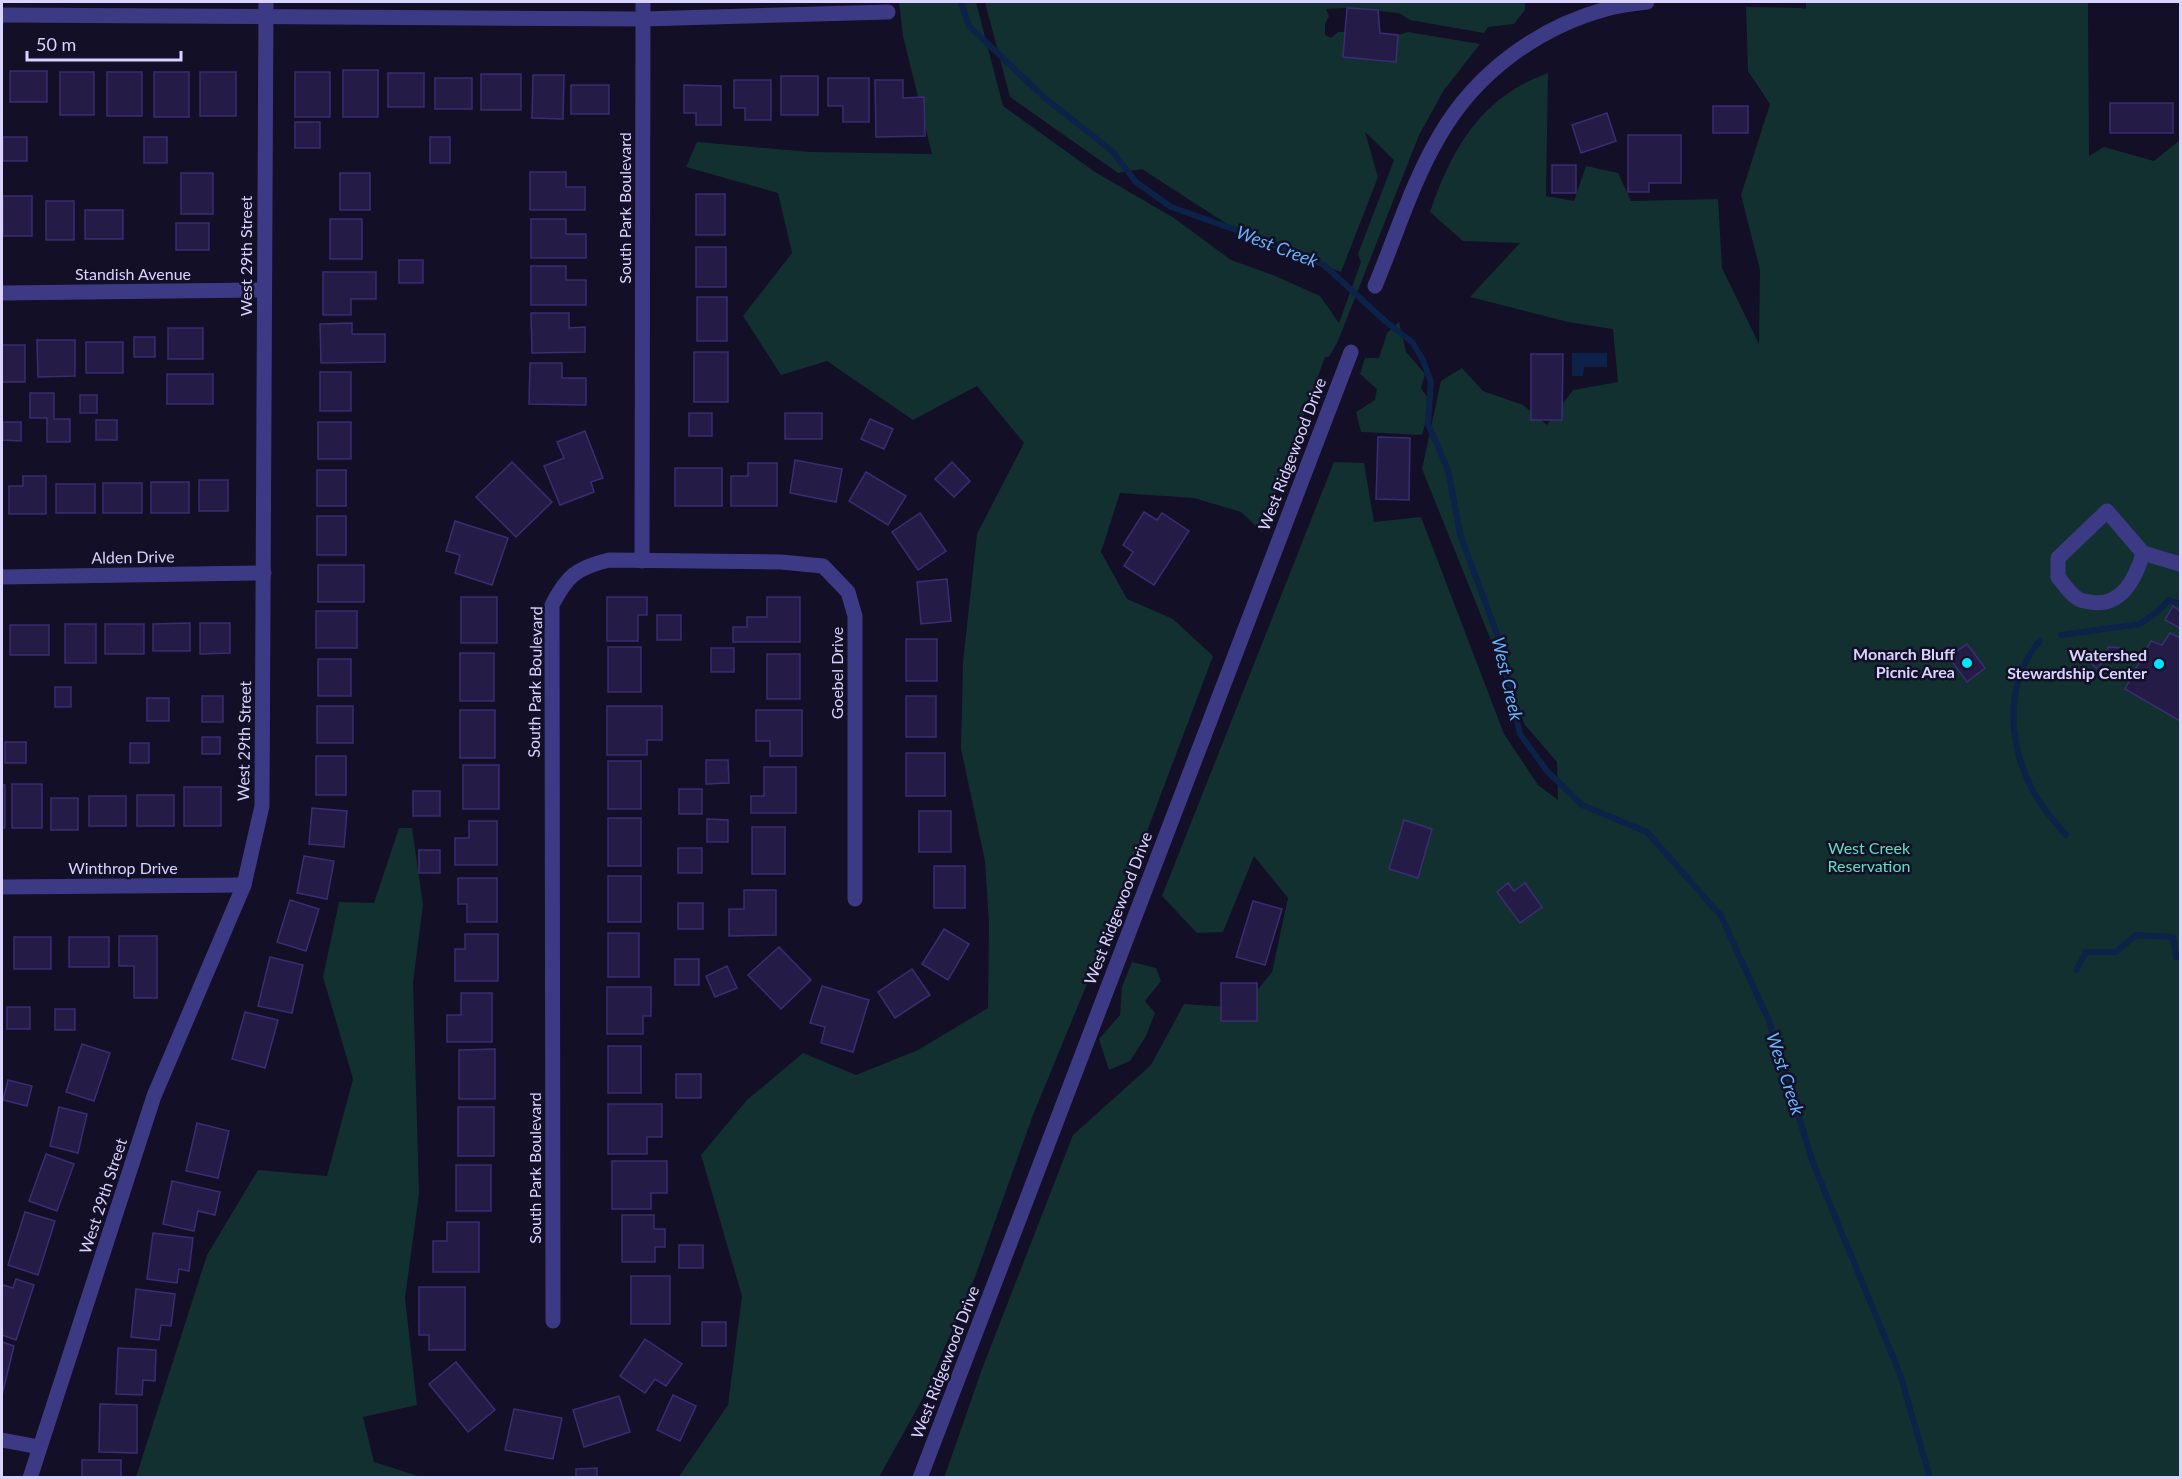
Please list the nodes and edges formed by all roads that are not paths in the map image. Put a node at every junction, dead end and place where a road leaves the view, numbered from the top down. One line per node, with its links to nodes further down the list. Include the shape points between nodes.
1 (643, 2): 6 (street, South Park Boulevard)
2 (1647, 2): 7 (street, via 1608,9 1554,29 1510,56 1467,95 1418,176)
3 (266, 8): 5 (street); 6 (street); 8 (street, West 29th Street)
4 (888, 12): 6 (street)
5 (2, 15)
6 (643, 19): 12 (street, South Park Boulevard)
7 (1375, 286)
8 (264, 290): 9 (street, Standish Avenue); 14 (street, West 29th Street)
9 (2, 293)
10 (1351, 352): 23 (street, West Ridgewood Drive)
11 (2143, 553): 11 (street, via 2107,511 2058,558 2058,577 2078,600 2109,602 2132,581); 13 (street)
12 (642, 561): 18 (street, Goebel Drive, via 823,566 848,592 855,616); 19 (street, South Park Boulevard, via 609,560 588,565 564,582 552,605)
13 (2181, 564)
14 (264, 573): 15 (street, Alden Drive); 16 (street, West 29th Street, via 262,806)
15 (2, 577)
16 (244, 885): 17 (street, Winthrop Drive); 21 (street, West 29th Street, via 154,1096)
17 (2, 887)
18 (855, 899)
19 (553, 1321)
20 (2, 1440): 21 (street)
21 (39, 1447): 22 (street, West 29th Street)
22 (30, 1478)
23 (920, 1478)

